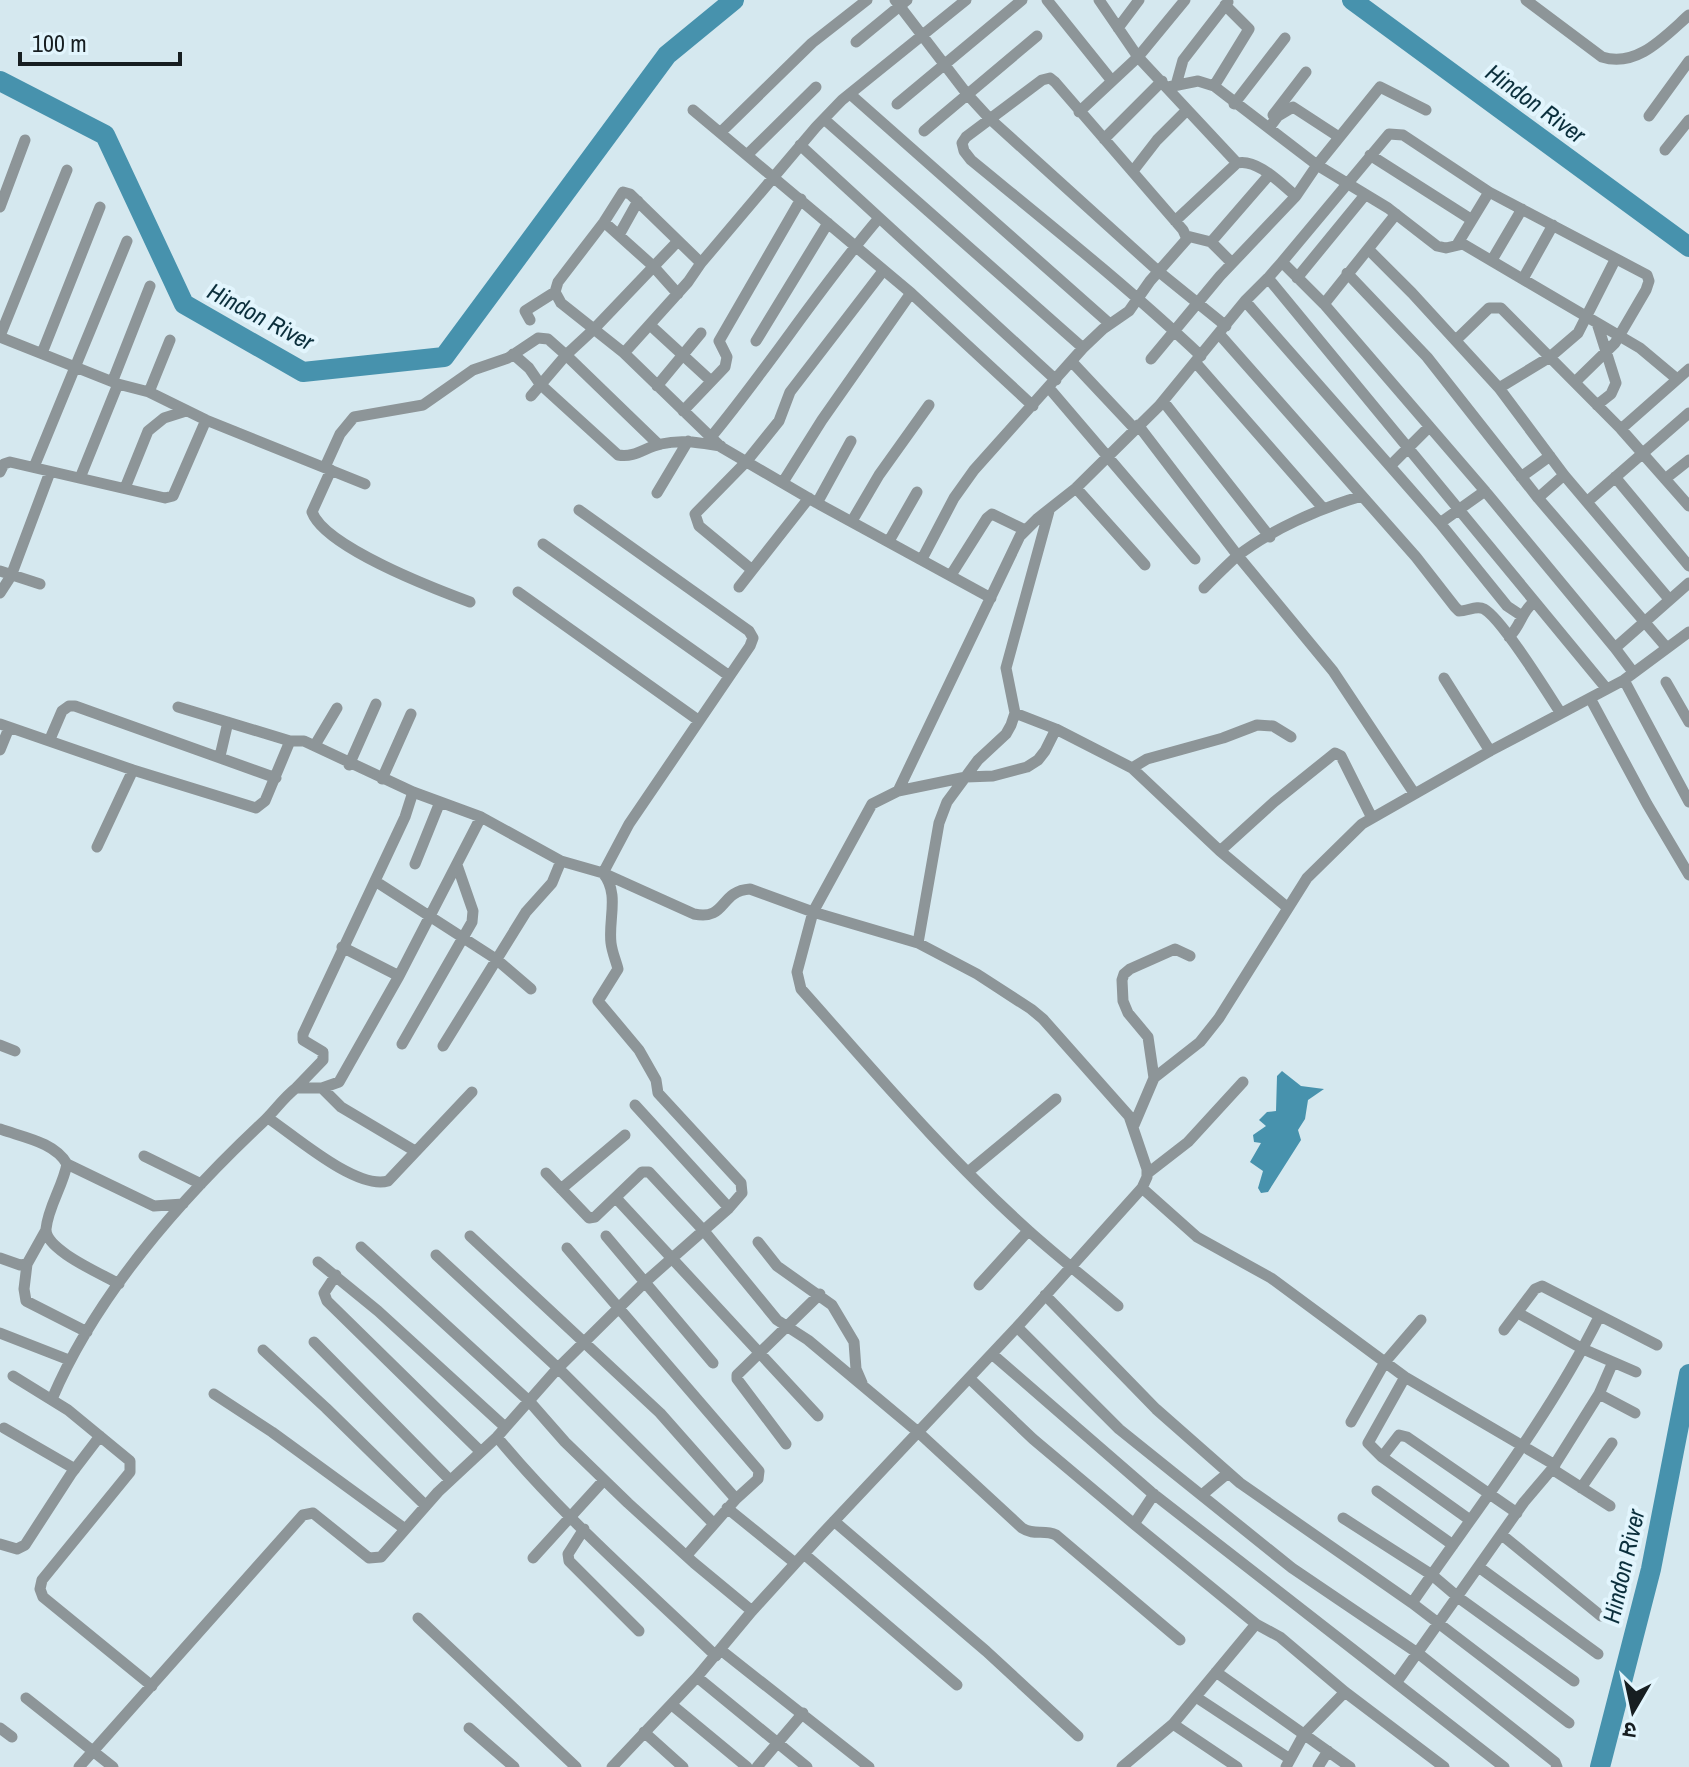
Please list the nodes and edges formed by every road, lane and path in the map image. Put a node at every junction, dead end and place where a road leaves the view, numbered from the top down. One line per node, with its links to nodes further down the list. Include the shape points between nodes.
1 (867, 0): 39 (street, via 812,43)
2 (966, 0): 13 (street)
3 (1022, 0): 19 (street)
4 (1047, 0): 21 (street)
5 (1099, 0): 12 (street)
6 (1139, 0): 12 (street)
7 (1185, 0): 17 (street)
8 (1526, 0): 11 (street, via 1616,62 1650,48)
9 (901, 2): 13 (street); 16 (street)
10 (1227, 2): 22 (street); 23 (street, via 1249,29)
11 (1689, 15)
12 (1118, 28): 17 (street)
13 (922, 35): 19 (street); 25 (street)
14 (1037, 36): 26 (street)
15 (1285, 38): 28 (street)
16 (856, 42)
17 (1138, 57): 21 (street); 22 (street)
18 (1689, 61): 33 (street)
19 (945, 66): 26 (street); 27 (street)
20 (1306, 72): 37 (street)
21 (1112, 81): 32 (street)
22 (1168, 84): 23 (street, via 1198,81); 31 (street); 41 (street)
23 (1214, 86): 28 (street)
24 (816, 87): 45 (street)
25 (850, 94): 35 (street); 100 (street)
26 (967, 94): 34 (street); 38 (street)
27 (897, 104)
28 (1234, 104): 37 (street)
29 (693, 110): 39 (street)
30 (1426, 110): 40 (street, via 1380,87)
31 (1186, 111): 47 (street); 50 (street)
32 (1079, 112): 34 (street, via 1050,78); 41 (street)
33 (1649, 116)
34 (989, 118): 84 (street); 93 (street, via 962,143 971,160)
35 (824, 119): 43 (street); 111 (street)
36 (1689, 120): 44 (street)
37 (1267, 126): 40 (street, via 1293,107); 48 (street)
38 (924, 131)
39 (721, 132): 45 (street)
40 (1339, 137): 48 (street)
41 (1104, 139): 50 (street)
42 (25, 140): 59 (street)
43 (800, 145): 52 (street); 63 (street)
44 (1665, 150)
45 (747, 155): 52 (street)
46 (1370, 155): 53 (street); 54 (street, via 1389,134 1403,135); 64 (street)
47 (1237, 163): 51 (street, via 1246,162); 65 (street)
48 (1317, 165): 53 (street); 56 (street)
49 (67, 170): 107 (street)
50 (1133, 171): 65 (street)
51 (1269, 175): 56 (street); 73 (street)
52 (773, 177): 57 (street); 80 (street)
53 (1346, 184): 55 (street); 79 (street)
54 (1489, 192): 61 (street); 64 (street)
55 (1365, 195): 62 (street); 88 (street)
56 (1296, 196): 81 (street)
57 (801, 199): 67 (street); 125 (street, via 719,341 728,360)
58 (638, 201): 66 (street, via 623,192); 69 (street); 72 (street)
59 (0, 207)
60 (100, 207): 112 (street)
61 (1522, 209): 68 (street); 77 (street)
62 (1396, 214): 74 (street, via 1437,246); 76 (street)
63 (879, 218): 75 (street); 129 (street)
64 (1472, 220): 74 (street)
65 (1175, 221): 70 (street)
66 (604, 222): 69 (street); 90 (street)
67 (828, 223): 75 (street); 110 (street)
68 (1553, 225): 78 (street); 86 (street)
69 (619, 235): 82 (street)
70 (1187, 236): 73 (street); 84 (street)
71 (127, 241): 122 (street)
72 (678, 241): 80 (street); 82 (street)
73 (1211, 242): 81 (street)
74 (1458, 243): 77 (street)
75 (855, 247): 83 (street); 145 (street)
76 (1368, 249): 85 (street); 109 (street)
77 (1492, 260): 86 (street)
78 (1615, 260): 97 (street); 106 (street, via 1640,270 1649,281)
79 (1282, 262): 87 (street); 88 (street)
80 (701, 263): 92 (street)
81 (1232, 263): 95 (street)
82 (653, 266): 92 (street); 102 (street)
83 (883, 271): 91 (street); 155 (street, via 790,392 782,415)
84 (1158, 271): 93 (street); 95 (street)
85 (1347, 273): 96 (street); 162 (street, via 1427,357)
86 (1524, 277): 97 (street)
87 (1268, 278): 94 (street); 150 (street)
88 (1297, 278): 96 (street)
89 (150, 286): 126 (street)
90 (555, 292): 98 (street, via 525,311); 102 (street)
91 (911, 293): 137 (street); 166 (street)
92 (678, 294): 101 (street)
93 (1138, 300): 100 (street); 104 (street)
94 (1245, 301): 103 (street); 156 (street)
95 (1197, 304): 103 (street); 104 (street)
96 (1324, 304): 143 (street)
97 (1586, 315): 99 (street); 118 (street, via 1578,333)
98 (530, 320)
99 (1597, 322): 106 (street); 114 (street)
100 (1110, 324): 111 (street)
101 (650, 325): 113 (street); 117 (street)
102 (593, 330): 113 (street); 116 (street)
103 (1223, 330): 120 (street); 173 (street)
104 (1175, 331): 119 (street); 120 (street)
105 (701, 333): 117 (street)
106 (1619, 336): 114 (street); 124 (street)
107 (0, 337): 112 (street)
108 (170, 340): 132 (street)
109 (1456, 340): 118 (street, via 1489,308 1501,308); 131 (street)
110 (756, 341)
111 (1083, 348): 121 (street)
112 (42, 353): 122 (street)
113 (624, 353): 130 (street)
114 (1607, 353): 127 (street); 136 (street, via 1616,383)
115 (513, 354): 116 (street, via 543,338); 128 (street); 158 (street, via 465,375 423,405 354,417 340,434)
116 (566, 355): 128 (street); 148 (street)
117 (683, 355): 125 (street); 130 (street)
118 (1550, 357): 127 (street); 131 (street)
119 (1151, 359)
120 (1198, 360): 134 (street); 178 (street)
121 (1072, 362): 129 (street); 142 (street)
122 (76, 368): 126 (street); 157 (street)
123 (1689, 369): 124 (street)
124 (1677, 379): 144 (street)
125 (711, 381): 139 (street)
126 (116, 382): 132 (street); 164 (street)
127 (1575, 382): 136 (street)
128 (540, 384): 133 (street); 148 (street, via 618,455 636,455)
129 (1052, 384): 137 (street); 152 (street)
130 (657, 386): 139 (street)
131 (1499, 388): 153 (street)
132 (149, 392): 138 (street)
133 (531, 396)
134 (1163, 401): 142 (street); 185 (street)
135 (929, 405): 182 (street)
136 (1597, 405): 144 (street)
137 (1033, 406): 189 (street, via 963,484)
138 (186, 411): 141 (street); 168 (street, via 164,418 148,431)
139 (683, 411): 145 (street)
140 (1689, 413): 151 (street)
141 (206, 420): 158 (street); 168 (street, via 173,496)
142 (1136, 427): 152 (street); 188 (street)
143 (1428, 428): 150 (street); 170 (street)
144 (1621, 429): 151 (street)
145 (711, 437): 149 (street)
146 (688, 441): 148 (street); 149 (street); 172 (street)
147 (851, 441): 175 (street)
148 (658, 444)
149 (721, 447): 155 (street)
150 (1409, 449): 156 (street); 181 (street)
151 (1642, 452): 163 (street); 165 (street)
152 (1108, 455): 169 (street); 190 (street)
153 (1550, 456): 161 (street); 162 (street)
154 (1689, 460): 165 (street)
155 (746, 462): 166 (street); 193 (street, via 697,510 695,519)
156 (1390, 466): 183 (street)
157 (34, 467): 159 (street, via 10,462); 160 (street)
158 (328, 468): 167 (street); 204 (street, via 312,512 319,524 379,564)
159 (0, 472)
160 (50, 472): 164 (street); 194 (street)
161 (1564, 475): 174 (street); 176 (street)
162 (1521, 477): 174 (street)
163 (1615, 477): 176 (street); 192 (street)
164 (80, 478): 168 (street)
165 (1665, 479): 177 (street)
166 (783, 482): 175 (street)
167 (365, 484)
168 (125, 488)
169 (1076, 488): 180 (street); 191 (street)
170 (1485, 491): 181 (street); 210 (street)
171 (917, 492): 186 (street)
172 (657, 493)
173 (1362, 496): 178 (street); 209 (street, via 1459,611 1486,610)
174 (1538, 498): 207 (street)
175 (813, 500): 182 (street); 193 (street)
176 (1588, 501): 203 (street)
177 (1688, 503)
178 (1323, 508): 185 (street)
179 (579, 510): 212 (street, via 749,631 750,646)
180 (1049, 510): 184 (street); 222 (street, via 1006,668)
181 (1457, 510): 183 (street); 205 (street)
182 (852, 521): 186 (street)
183 (1440, 523): 206 (street, via 1507,606)
184 (1025, 530): 195 (street, via 992,514); 202 (street)
185 (1270, 537): 188 (street)
186 (889, 541): 189 (street)
187 (543, 544): 212 (street)
188 (1238, 556): 199 (street); 244 (street, via 1333,671)
189 (922, 559): 195 (street)
190 (1195, 559)
191 (1145, 565)
192 (1689, 566)
193 (751, 569): 198 (street)
194 (5, 573): 197 (street); 201 (street)
195 (951, 575): 202 (street)
196 (1689, 583): 203 (street)
197 (40, 584)
198 (739, 587)
199 (1204, 588)
200 (518, 592): 224 (street)
201 (0, 593)
202 (991, 598): 242 (street)
203 (1669, 599): 207 (street)
204 (470, 602)
205 (1534, 602): 206 (street); 216 (street)
206 (1522, 616): 209 (street)
207 (1645, 622): 210 (street); 211 (street)
208 (1689, 632): 211 (street)
209 (1509, 637): 221 (street)
210 (1615, 648): 213 (street)
211 (1667, 648): 213 (street)
212 (728, 675): 224 (street)
213 (1629, 676): 216 (street); 246 (street)
214 (1444, 678): 234 (street)
215 (1666, 682): 226 (street)
216 (1606, 688): 217 (street)
217 (1590, 698): 221 (street); 255 (street)
218 (376, 704): 236 (street)
219 (178, 707): 225 (street)
220 (337, 708): 232 (street)
221 (1560, 712): 234 (street)
222 (1015, 713): 228 (street); 239 (street, via 1006,734)
223 (411, 714): 241 (street)
224 (698, 720): 254 (street)
225 (228, 722): 231 (street); 235 (street)
226 (1689, 722)
227 (5, 726): 230 (street); 233 (street)
228 (1056, 729): 237 (street); 239 (street, via 1045,751 1027,767)
229 (1291, 737): 237 (street, via 1273,726 1257,725)
230 (50, 739): 235 (street, via 62,711 75,706); 238 (street)
231 (290, 741): 232 (street); 240 (street)
232 (315, 745): 236 (street)
233 (0, 750)
234 (1490, 751): 244 (street)
235 (220, 756): 240 (street)
236 (349, 765): 241 (street)
237 (1132, 768): 250 (street)
238 (133, 770): 240 (street, via 256,808); 249 (street)
239 (966, 777): 242 (street); 261 (street, via 939,823)
240 (276, 778)
241 (382, 779): 243 (street)
242 (898, 791): 258 (street, via 872,804)
243 (413, 792): 245 (street); 256 (street)
244 (1414, 793): 248 (street)
245 (440, 802): 247 (street); 252 (street)
246 (1689, 802)
247 (481, 817): 251 (street); 253 (street)
248 (1372, 818): 250 (street, via 1335,753); 257 (street, via 1318,865)
249 (97, 847)
250 (1220, 851): 257 (street)
251 (561, 861): 254 (street); 264 (street, via 552,883)
252 (415, 864)
253 (457, 865): 259 (street); 260 (street, via 473,911)
254 (603, 873): 258 (street, via 707,917 731,894 750,889); 293 (street, via 612,895 610,942 618,969 599,996 600,1006 639,1050 658,1093 741,1183 742,1193)
255 (1689, 875)
256 (375, 881): 259 (street); 262 (street)
257 (1288, 908): 271 (street, via 1219,1018 1200,1042)
258 (813, 912): 261 (street); 285 (street, via 797,972 801,989)
259 (431, 916): 260 (street); 265 (street)
260 (464, 938): 264 (street); 267 (street)
261 (918, 943): 279 (street, via 1037,1013)
262 (342, 947): 265 (street); 273 (street, via 302,1037 323,1052 323,1060)
263 (1190, 956): 271 (street, via 1175,949 1130,969 1122,980 1125,1007 1148,1037)
264 (496, 959): 266 (street); 269 (street)
265 (399, 976): 274 (street, via 339,1082)
266 (531, 989)
267 (402, 1044)
268 (0, 1045): 270 (street)
269 (443, 1046)
270 (15, 1051)
271 (1154, 1078): 279 (street)
272 (1243, 1082): 287 (street, via 1188,1142)
273 (296, 1088): 274 (street); 278 (street)
274 (322, 1088): 282 (street, via 341,1107)
275 (472, 1092): 282 (street)
276 (1056, 1099): 285 (street)
277 (635, 1105): 293 (street)
278 (268, 1118): 282 (street, via 345,1171 376,1183 388,1181); 288 (street)
279 (1134, 1125): 287 (street)
280 (0, 1129): 284 (street, via 55,1150)
281 (625, 1135): 290 (street)
282 (415, 1151)
283 (144, 1156): 288 (street)
284 (67, 1164): 292 (street, via 154,1206); 294 (street)
285 (968, 1172): 296 (street)
286 (546, 1173): 290 (street)
287 (1148, 1173): 289 (street)
288 (201, 1184): 292 (street)
289 (1142, 1188): 307 (street); 332 (street, via 1197,1237 1271,1278)
290 (561, 1189): 291 (street, via 589,1218)
291 (616, 1198): 295 (street, via 642,1172 649,1172); 303 (street)
292 (183, 1204): 310 (street)
293 (729, 1208): 295 (street)
294 (46, 1229): 306 (street); 310 (street, via 62,1252)
295 (704, 1231): 303 (street); 319 (street, via 768,1311)
296 (1028, 1231): 307 (street); 311 (street)
297 (470, 1236): 325 (street)
298 (606, 1236): 309 (street)
299 (758, 1242): 312 (street, via 777,1266)
300 (361, 1247): 344 (street)
301 (567, 1248): 315 (street)
302 (436, 1255): 335 (street)
303 (674, 1257): 309 (street); 329 (street)
304 (0, 1258): 306 (street)
305 (318, 1262): 308 (street)
306 (27, 1264): 322 (street, via 26,1301)
307 (1073, 1267): 313 (street); 314 (street)
308 (336, 1275): 349 (street); 355 (street, via 324,1293 327,1301)
309 (645, 1282): 315 (street); 334 (street)
310 (119, 1284): 322 (street)
311 (979, 1285)
312 (820, 1294): 319 (street); 340 (street, via 854,1342)
313 (1045, 1295): 320 (street); 359 (street, via 1156,1409)
314 (1118, 1306)
315 (619, 1307): 325 (street); 367 (street, via 758,1469 758,1479)
316 (1518, 1313): 317 (street, via 1542,1286); 321 (street); 327 (street)
317 (1599, 1317): 326 (street); 327 (street)
318 (1421, 1320): 332 (street)
319 (787, 1326): 329 (street); 340 (street)
320 (1017, 1327): 330 (street); 365 (street, via 1119,1429)
321 (1504, 1330)
322 (87, 1332): 331 (street)
323 (0, 1333): 331 (street)
324 (314, 1342): 360 (street)
325 (585, 1344): 335 (street); 367 (street, via 660,1413)
326 (1657, 1345)
327 (1583, 1349): 333 (street); 354 (street)
328 (263, 1350): 368 (street)
329 (759, 1353): 346 (street); 353 (street, via 737,1379)
330 (992, 1354): 339 (street); 364 (street)
331 (69, 1360): 343 (street)
332 (1385, 1362): 338 (street); 347 (street)
333 (1613, 1362): 336 (street); 342 (street)
334 (713, 1363)
335 (558, 1368): 344 (street); 375 (street)
336 (1636, 1372)
337 (13, 1376): 343 (street)
338 (1405, 1377): 354 (street); 356 (street, via 1368,1443)
339 (969, 1378): 350 (street); 376 (street)
340 (864, 1387): 350 (street)
341 (214, 1394): 377 (street)
342 (1599, 1394): 345 (street); 357 (street)
343 (52, 1399): 351 (street)
344 (529, 1401): 349 (street); 361 (street)
345 (1635, 1413)
346 (818, 1416)
347 (1351, 1422)
348 (4, 1428): 358 (street)
349 (501, 1432): 355 (street); 371 (street, via 523,1468)
350 (918, 1432): 374 (street); 396 (street, via 1022,1528 1056,1535)
351 (100, 1436): 358 (street); 405 (street, via 130,1461 130,1472 40,1589 43,1597)
352 (1612, 1443): 362 (street)
353 (786, 1444)
354 (1522, 1445): 357 (street); 366 (street)
355 (481, 1452): 360 (street)
356 (1382, 1457): 366 (street, via 1403,1435); 373 (street)
357 (1553, 1467): 362 (street); 370 (street)
358 (75, 1469): 380 (street, via 25,1545 17,1549)
359 (1228, 1473): 365 (street); 389 (street)
360 (450, 1480): 368 (street)
361 (604, 1480): 371 (street); 383 (street)
362 (1581, 1488): 369 (street)
363 (1377, 1491): 381 (street)
364 (1154, 1494): 376 (street); 403 (street)
365 (1203, 1494): 398 (street, via 1292,1568)
366 (1488, 1494): 370 (street); 373 (street)
367 (731, 1503): 375 (street); 385 (street)
368 (426, 1506): 377 (street)
369 (1610, 1506)
370 (1517, 1513): 379 (street)
371 (570, 1515): 378 (street); 384 (street)
372 (1343, 1518): 387 (street)
373 (1470, 1520): 381 (street)
374 (834, 1521): 382 (street); 417 (street)
375 (713, 1523): 383 (street)
376 (1134, 1524): 393 (street)
377 (405, 1529): 405 (street, via 375,1560 313,1513 303,1515)
378 (584, 1529): 395 (street, via 569,1561); 397 (street)
379 (1502, 1535): 386 (street); 391 (street)
380 (0, 1544)
381 (1453, 1545): 387 (street)
382 (804, 1554): 385 (street); 404 (street)
383 (687, 1555): 390 (street)
384 (533, 1558)
385 (795, 1563): 390 (street)
386 (1480, 1568): 388 (street); 399 (street)
387 (1432, 1575): 388 (street); 389 (street)
388 (1459, 1598): 394 (street); 402 (street)
389 (1412, 1603): 394 (street)
390 (752, 1611): 397 (street)
391 (1601, 1616)
392 (418, 1618): 426 (street)
393 (1256, 1624): 400 (street); 406 (street, via 1280,1637)
394 (1439, 1625): 398 (street); 411 (street)
395 (639, 1631)
396 (1180, 1640)
397 (719, 1653): 401 (street); 410 (street)
398 (1419, 1654): 403 (street); 439 (street)
399 (1598, 1654)
400 (1216, 1672): 407 (street); 416 (street)
401 (697, 1677): 409 (street); 419 (street)
402 (1574, 1681)
403 (1396, 1683): 438 (street)
404 (957, 1685)
405 (152, 1686): 421 (street)
406 (1345, 1692): 416 (street); 437 (street)
407 (1196, 1697): 412 (street); 422 (street)
408 (26, 1698): 421 (street)
409 (672, 1705): 415 (street); 429 (street)
410 (803, 1713): 419 (street); 432 (street)
411 (1569, 1723)
412 (1173, 1724): 433 (street); 434 (street)
413 (0, 1728): 418 (street)
414 (469, 1728): 425 (street)
415 (644, 1732): 427 (street); 428 (street)
416 (1304, 1734): 420 (street); 422 (street)
417 (1078, 1736)
418 (12, 1737)
419 (777, 1744): 430 (street); 431 (street)
420 (1328, 1751): 435 (street); 436 (street)
421 (94, 1753): 423 (street); 424 (street)
422 (1288, 1763)
423 (79, 1767)
424 (113, 1767)
425 (514, 1767)
426 (576, 1767)
427 (612, 1767)
428 (683, 1767)
429 (747, 1767)
430 (757, 1767)
431 (807, 1767)
432 (869, 1767)
433 (1122, 1767)
434 (1237, 1767)
435 (1318, 1767)
436 (1350, 1767)
437 (1444, 1767)
438 (1504, 1767)
439 (1557, 1767)

